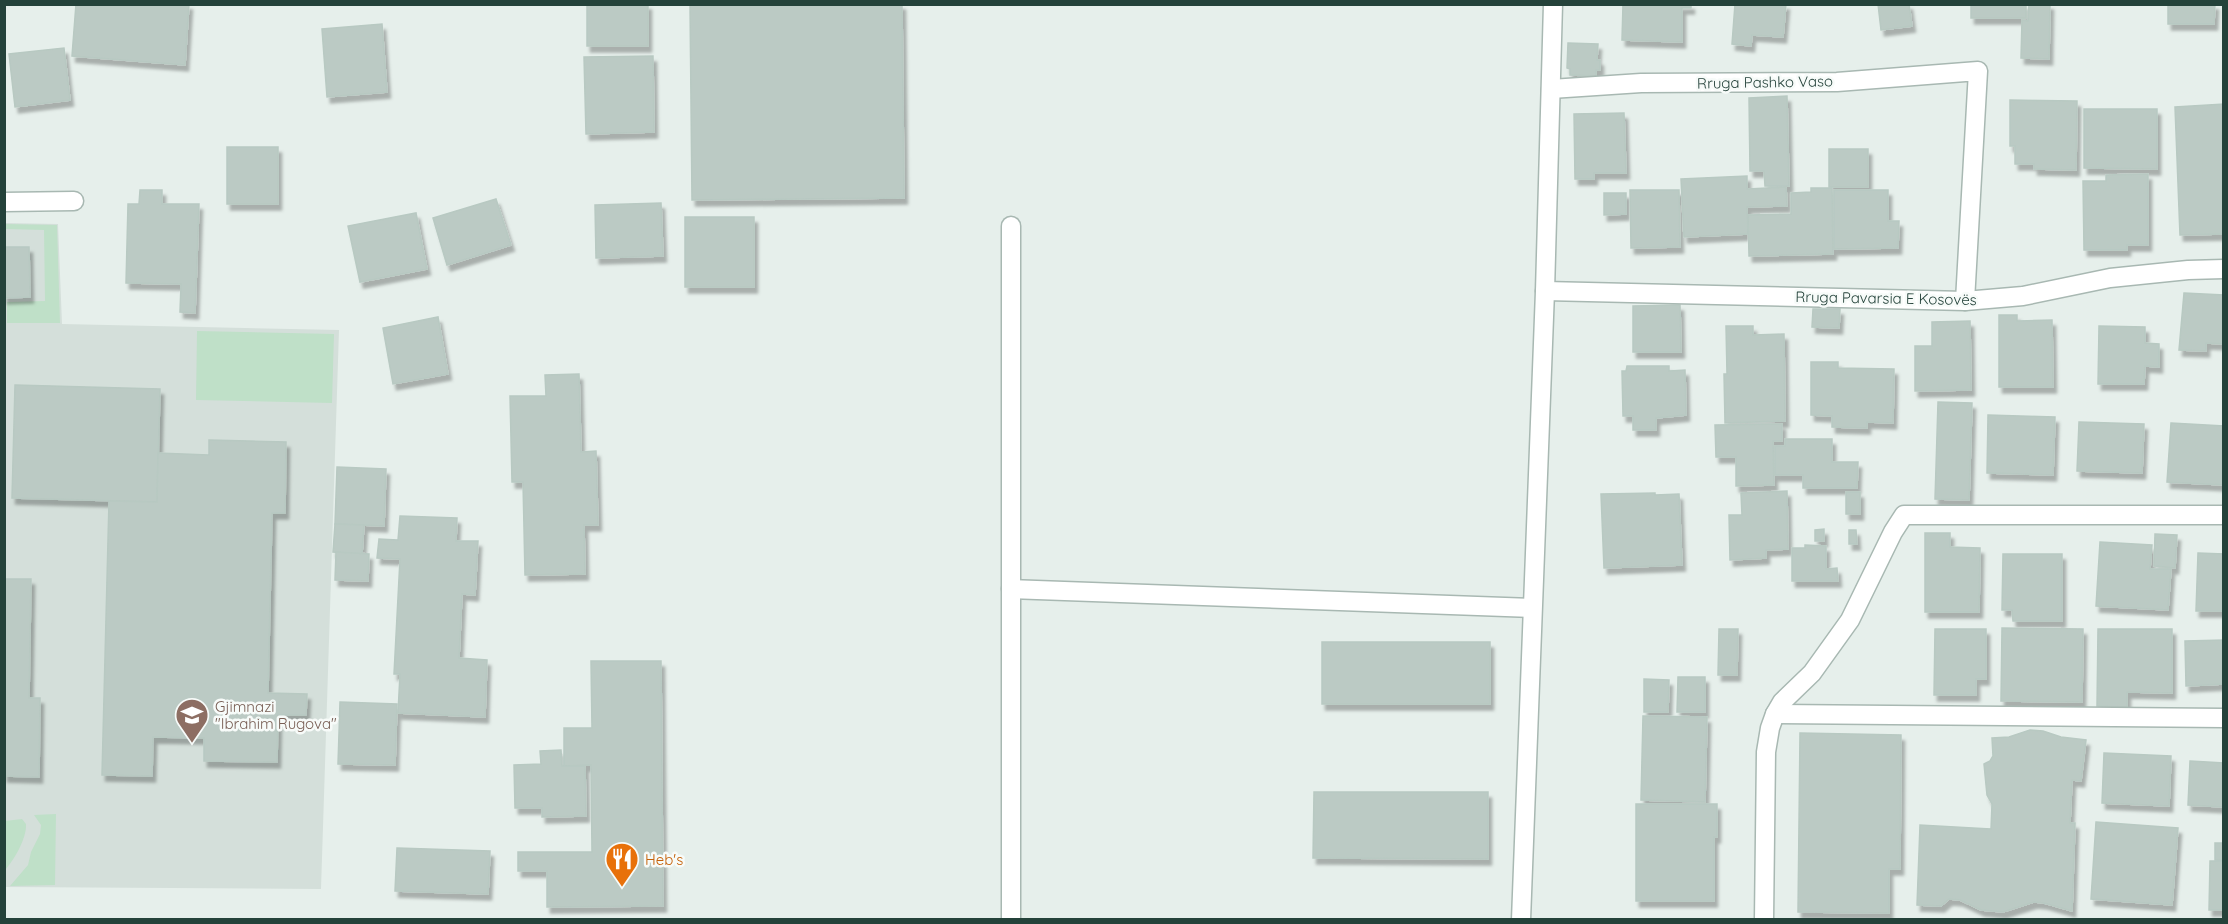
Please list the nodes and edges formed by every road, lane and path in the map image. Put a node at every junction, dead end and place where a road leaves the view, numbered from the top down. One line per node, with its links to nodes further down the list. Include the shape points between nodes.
1 (1553, 4): 2 (street)
2 (1551, 89): 7 (street); 8 (street, Rruga Pashko Vaso, via 1641,83 1837,82 1978,71)
3 (74, 201): 4 (street)
4 (4, 202)
5 (1011, 226): 10 (street)
6 (2223, 269): 8 (street, Rruga Pavarsia E Kosovës, via 2110,278 2023,296)
7 (1545, 291): 8 (street, Rruga Pavarsia E Kosovës); 11 (street)
8 (1965, 301)
9 (2223, 515): 12 (street, via 1904,515 1850,620 1812,673)
10 (1011, 589): 11 (street); 14 (street)
11 (1532, 608): 15 (street)
12 (1775, 714): 13 (street); 16 (street, via 1766,752)
13 (2223, 718)
14 (1011, 920)
15 (1521, 920)
16 (1764, 920)

